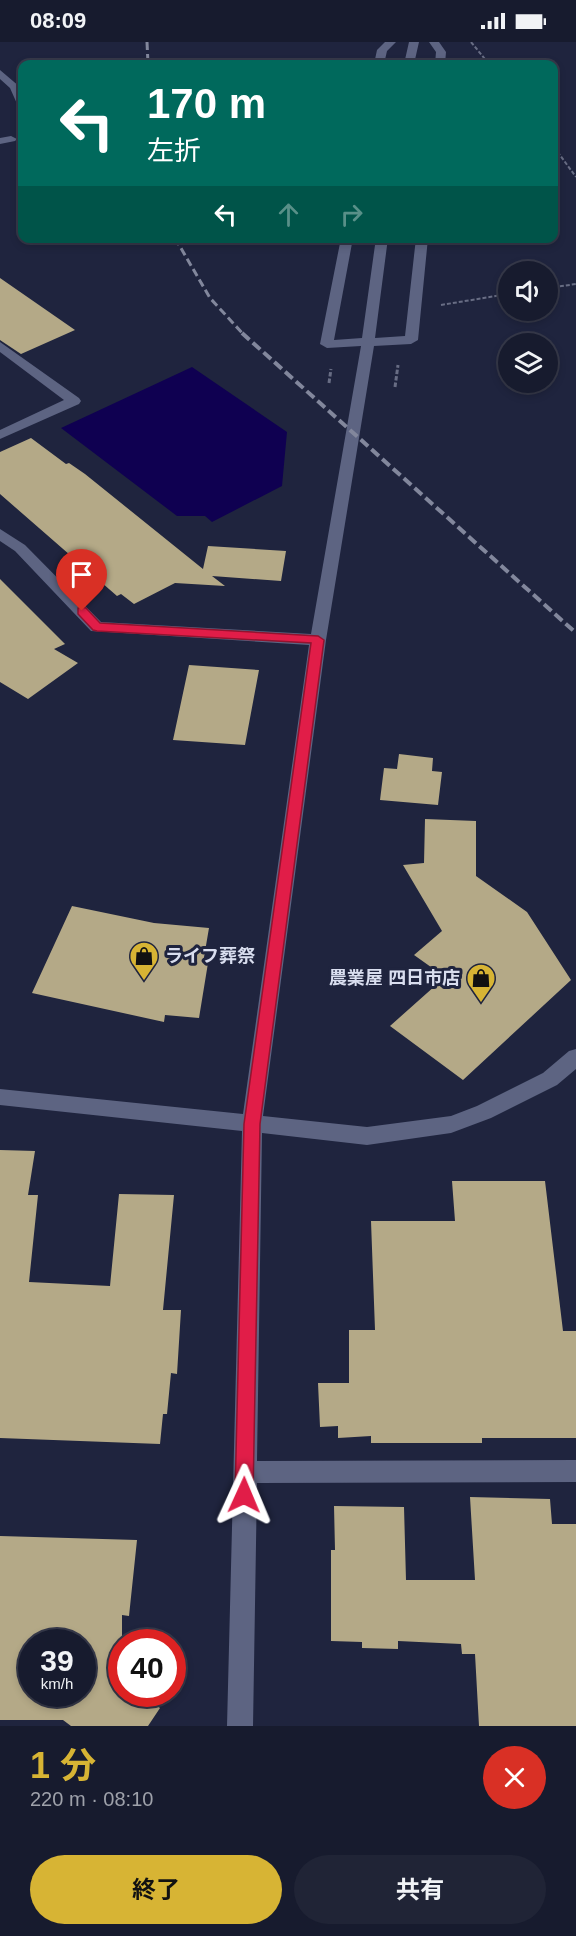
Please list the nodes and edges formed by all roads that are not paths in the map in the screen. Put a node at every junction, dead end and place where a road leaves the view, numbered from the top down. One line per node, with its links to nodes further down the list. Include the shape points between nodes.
1 (392, 42): 4 (street, via 382,50)
2 (414, 42): 5 (street)
3 (434, 42): 6 (street, via 441,52)
4 (380, 60)
5 (410, 60)
6 (440, 60)
7 (3, 75): 8 (street); 9 (street)
8 (18, 76)
9 (18, 94)
10 (346, 243): 12 (street, via 327,344 411,340)
11 (381, 243): 16 (street, via 362,387)
12 (421, 243)
13 (0, 346): 14 (street, via 74,401)
14 (0, 435)
15 (0, 534): 16 (street, via 20,548 97,627)
16 (318, 640): 19 (street)
17 (576, 1058): 19 (street, via 550,1079 451,1124 368,1136)
18 (0, 1097): 19 (street)
19 (252, 1124): 21 (street)
20 (576, 1471): 21 (street)
21 (245, 1472): 22 (street)
22 (240, 1726)

